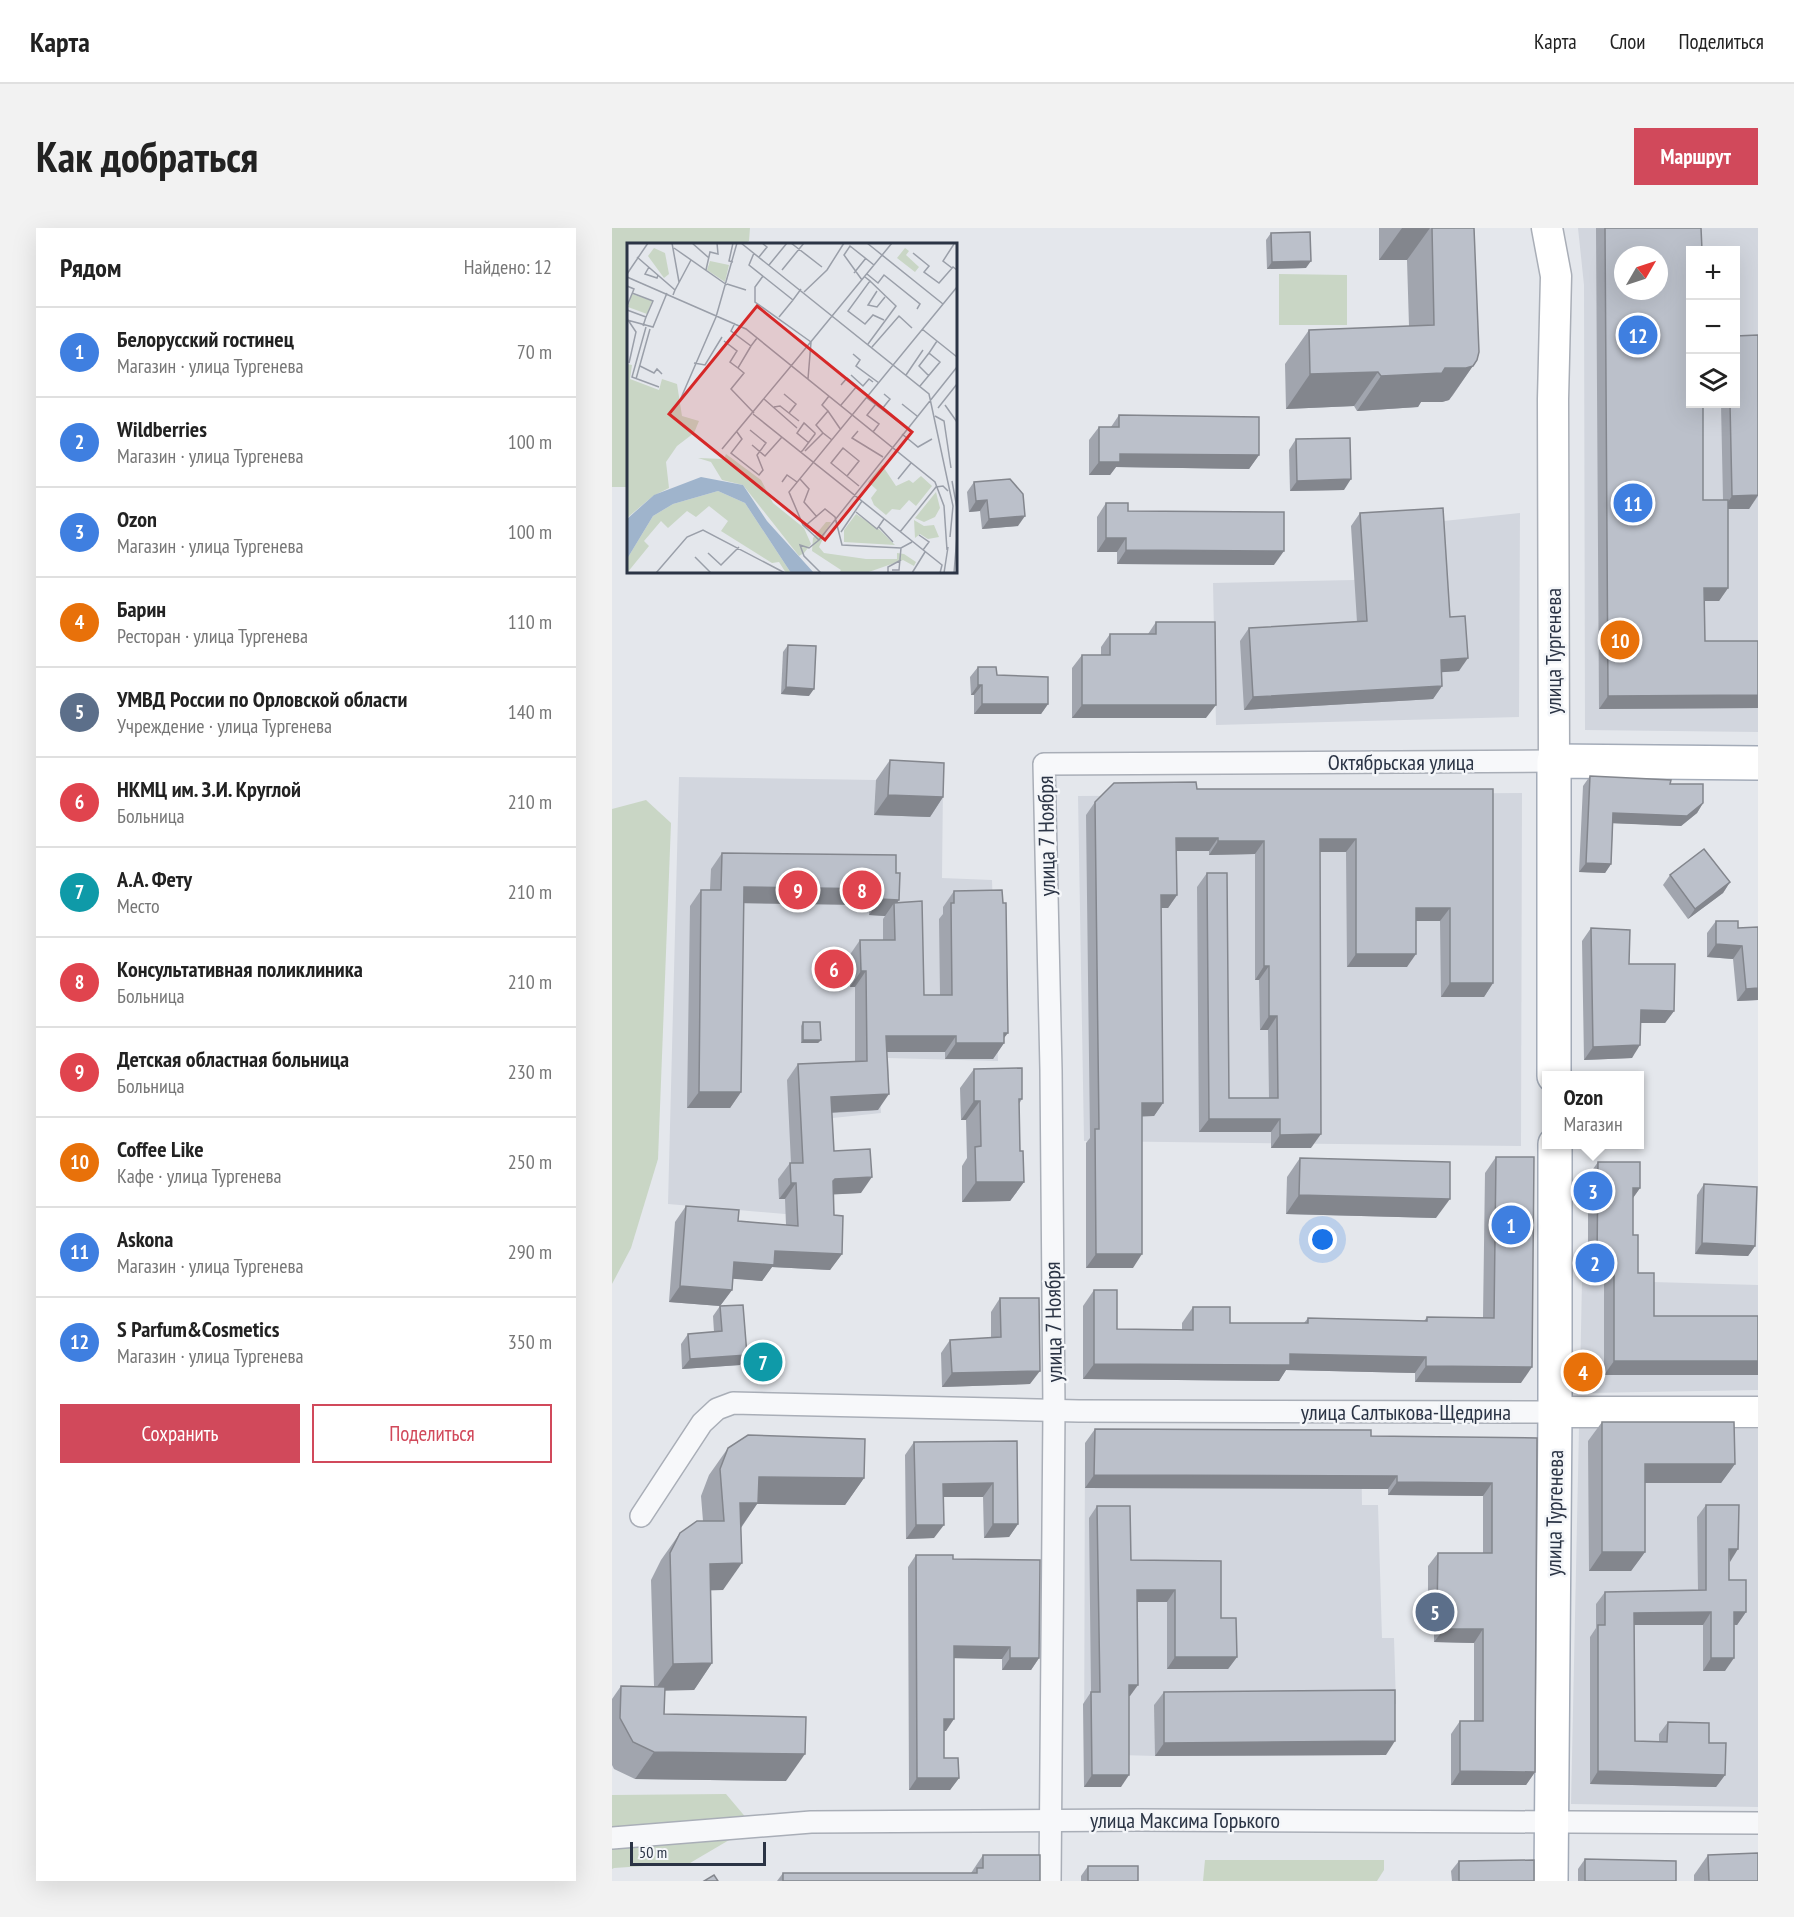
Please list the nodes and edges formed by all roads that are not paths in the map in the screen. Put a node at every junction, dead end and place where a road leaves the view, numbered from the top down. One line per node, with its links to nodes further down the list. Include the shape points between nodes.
1 (1547, 228): 2 (main road, улица Тургенева, via 1556,276)
2 (1554, 761): 3 (main road, Октябрьская улица); 4 (street, Октябрьская улица); 5 (main road, улица Тургенева)
3 (1758, 763)
4 (1044, 764): 7 (street, улица 7 Ноября)
5 (1554, 1071)
6 (1555, 1149): 9 (main road, улица Тургенева)
7 (1054, 1410): 9 (street, улица Салтыкова-Щедрина); 10 (street, улица Салтыкова-Щедрина, via 733,1403 717,1409 702,1424); 11 (street, улица 7 Ноября)
8 (1758, 1412): 9 (main road, улица Салтыкова-Щедрина)
9 (1555, 1413): 12 (main road, улица Тургенева)
10 (641, 1516)
11 (1051, 1820): 12 (street, улица Максима Горького); 14 (street, улица Максима Горького, via 811,1822); 15 (street, улица 7 Ноября)
12 (1551, 1821): 13 (street, улица Максима Горького); 16 (main road, улица Тургенева)
13 (1758, 1823)
14 (612, 1838)
15 (1050, 1881)
16 (1551, 1881)

